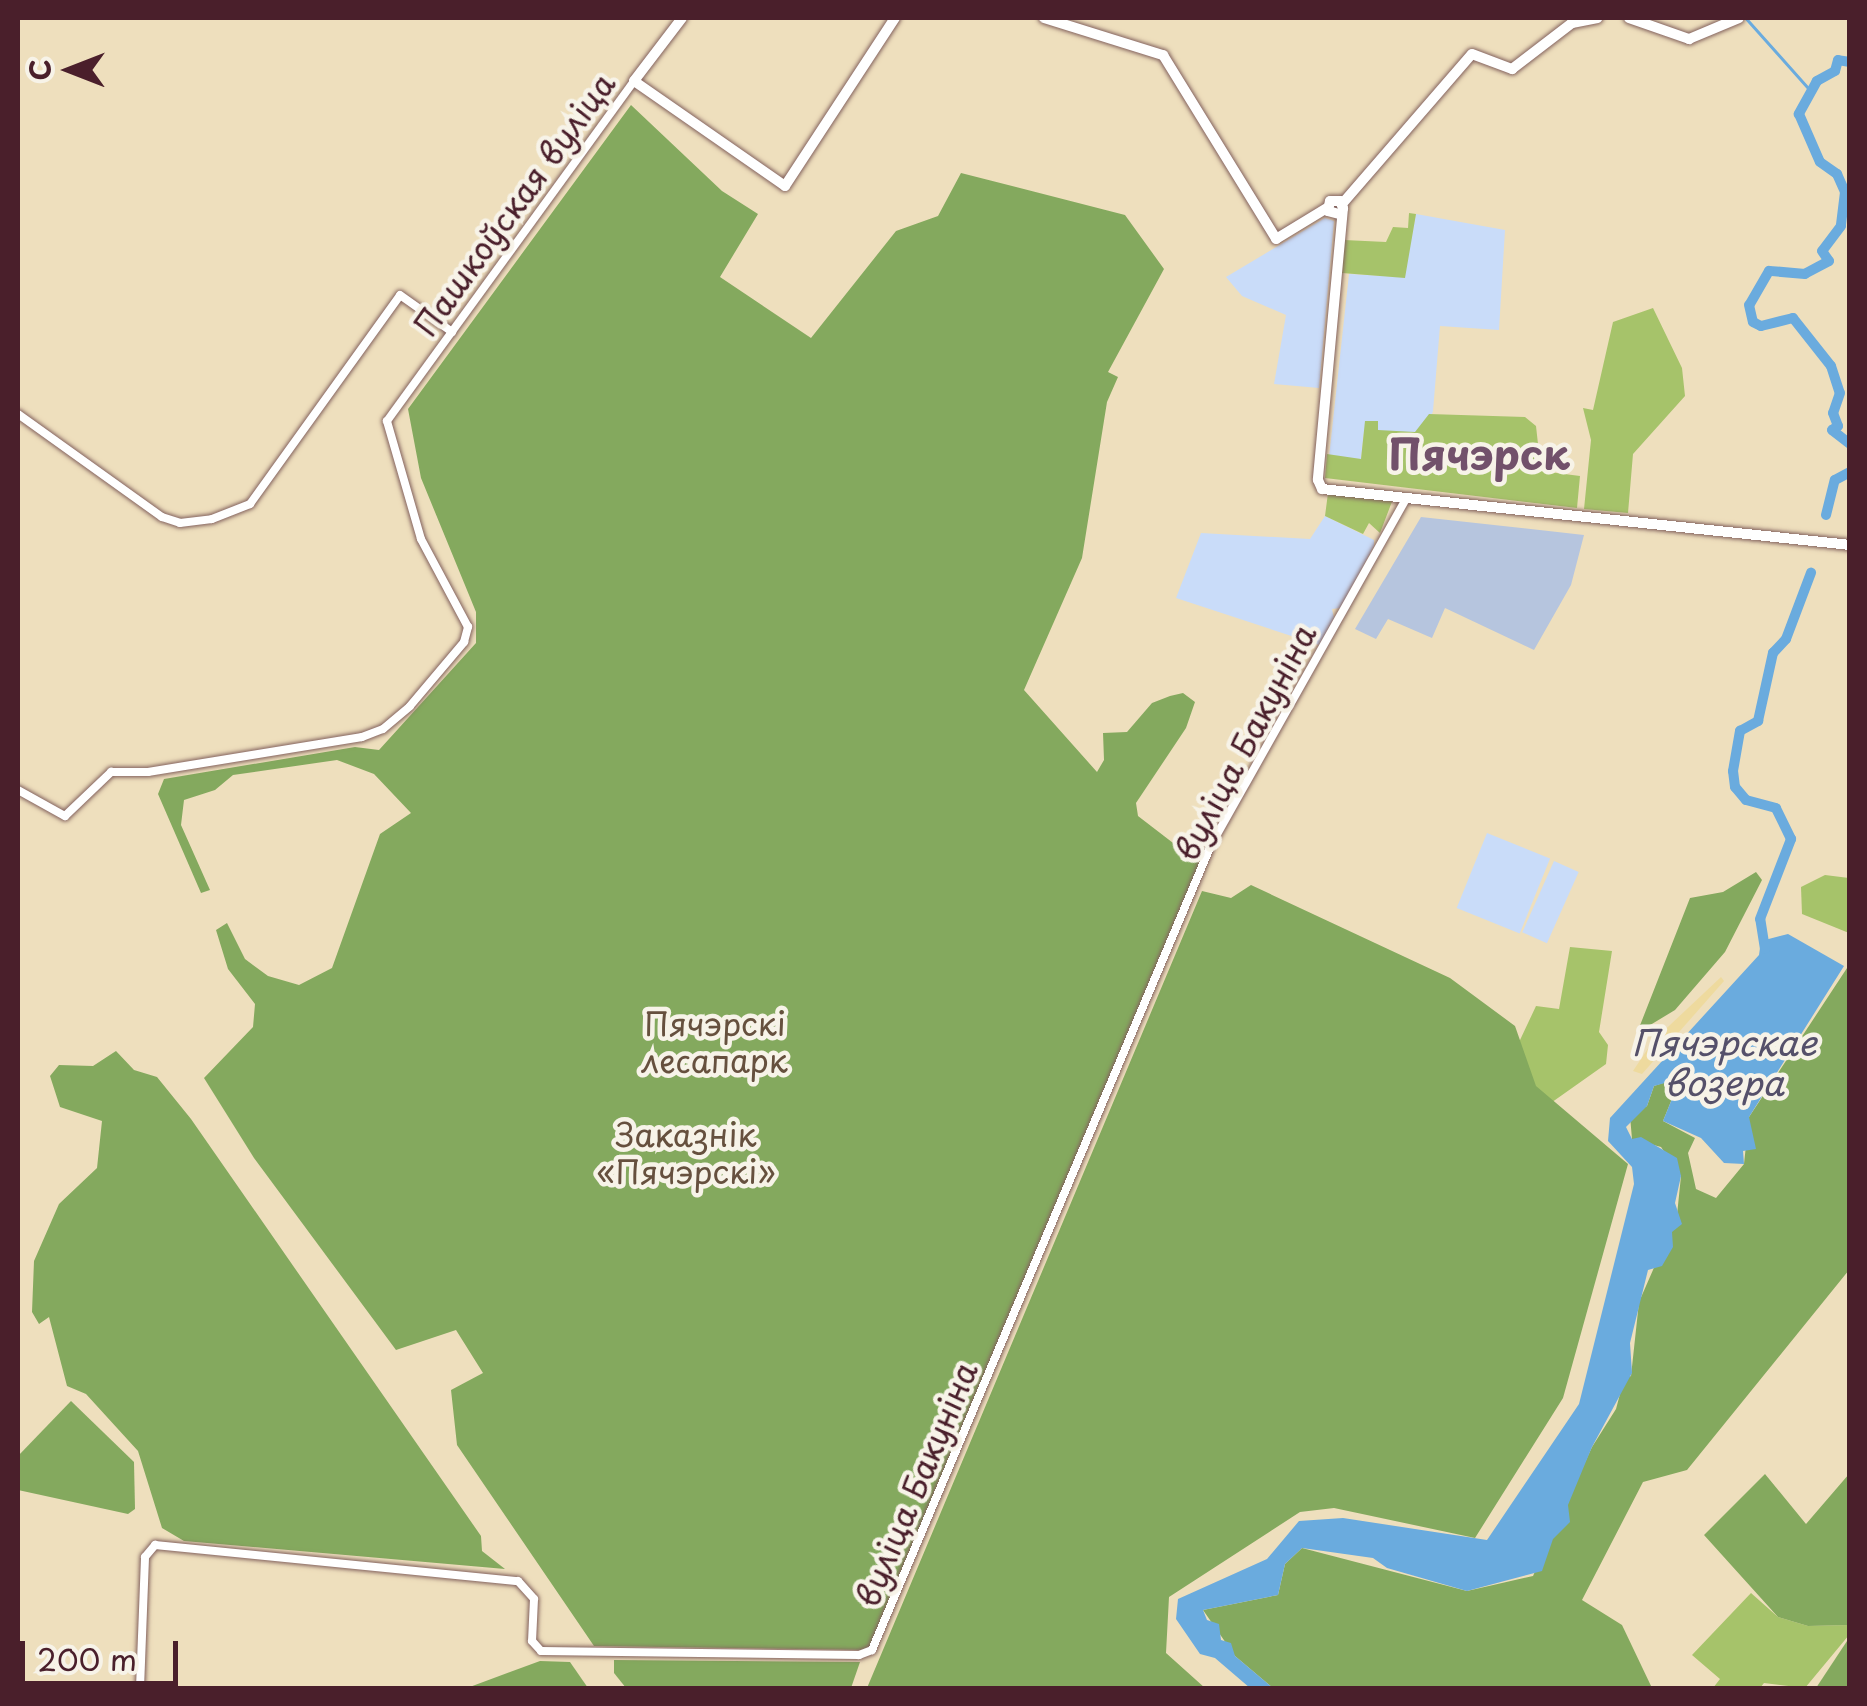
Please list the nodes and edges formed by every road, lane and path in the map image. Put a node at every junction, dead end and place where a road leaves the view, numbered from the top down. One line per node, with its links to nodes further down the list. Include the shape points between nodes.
1 (682, 18): 7 (main road, Пашкоўская вуліца)
2 (895, 18): 7 (main road, via 785,186)
3 (1044, 18): 8 (main road, via 1169,62 1276,240 1327,208)
4 (1598, 18): 8 (main road, via 1572,23 1512,69 1481,54 1468,58)
5 (1629, 18): 6 (main road, via 1689,39)
6 (1739, 18)
7 (634, 81): 9 (street, Пашкоўская вуліца)
8 (1340, 209): 11 (main road, via 1319,486)
9 (452, 332): 10 (street, via 400,295 250,504 235,515 190,523 162,517); 13 (street, Пашкоўская вуліца, via 387,421 421,539 466,616 467,635 459,648 410,706 376,733 148,772 111,772 65,816)
10 (18, 414)
11 (1405, 501): 12 (main road); 14 (street, вуліца Бакуніна, via 1211,845 872,1650 859,1656 542,1650 532,1641 534,1599 518,1581 155,1545 145,1557)
12 (1850, 545)
13 (18, 790)
14 (140, 1688)

